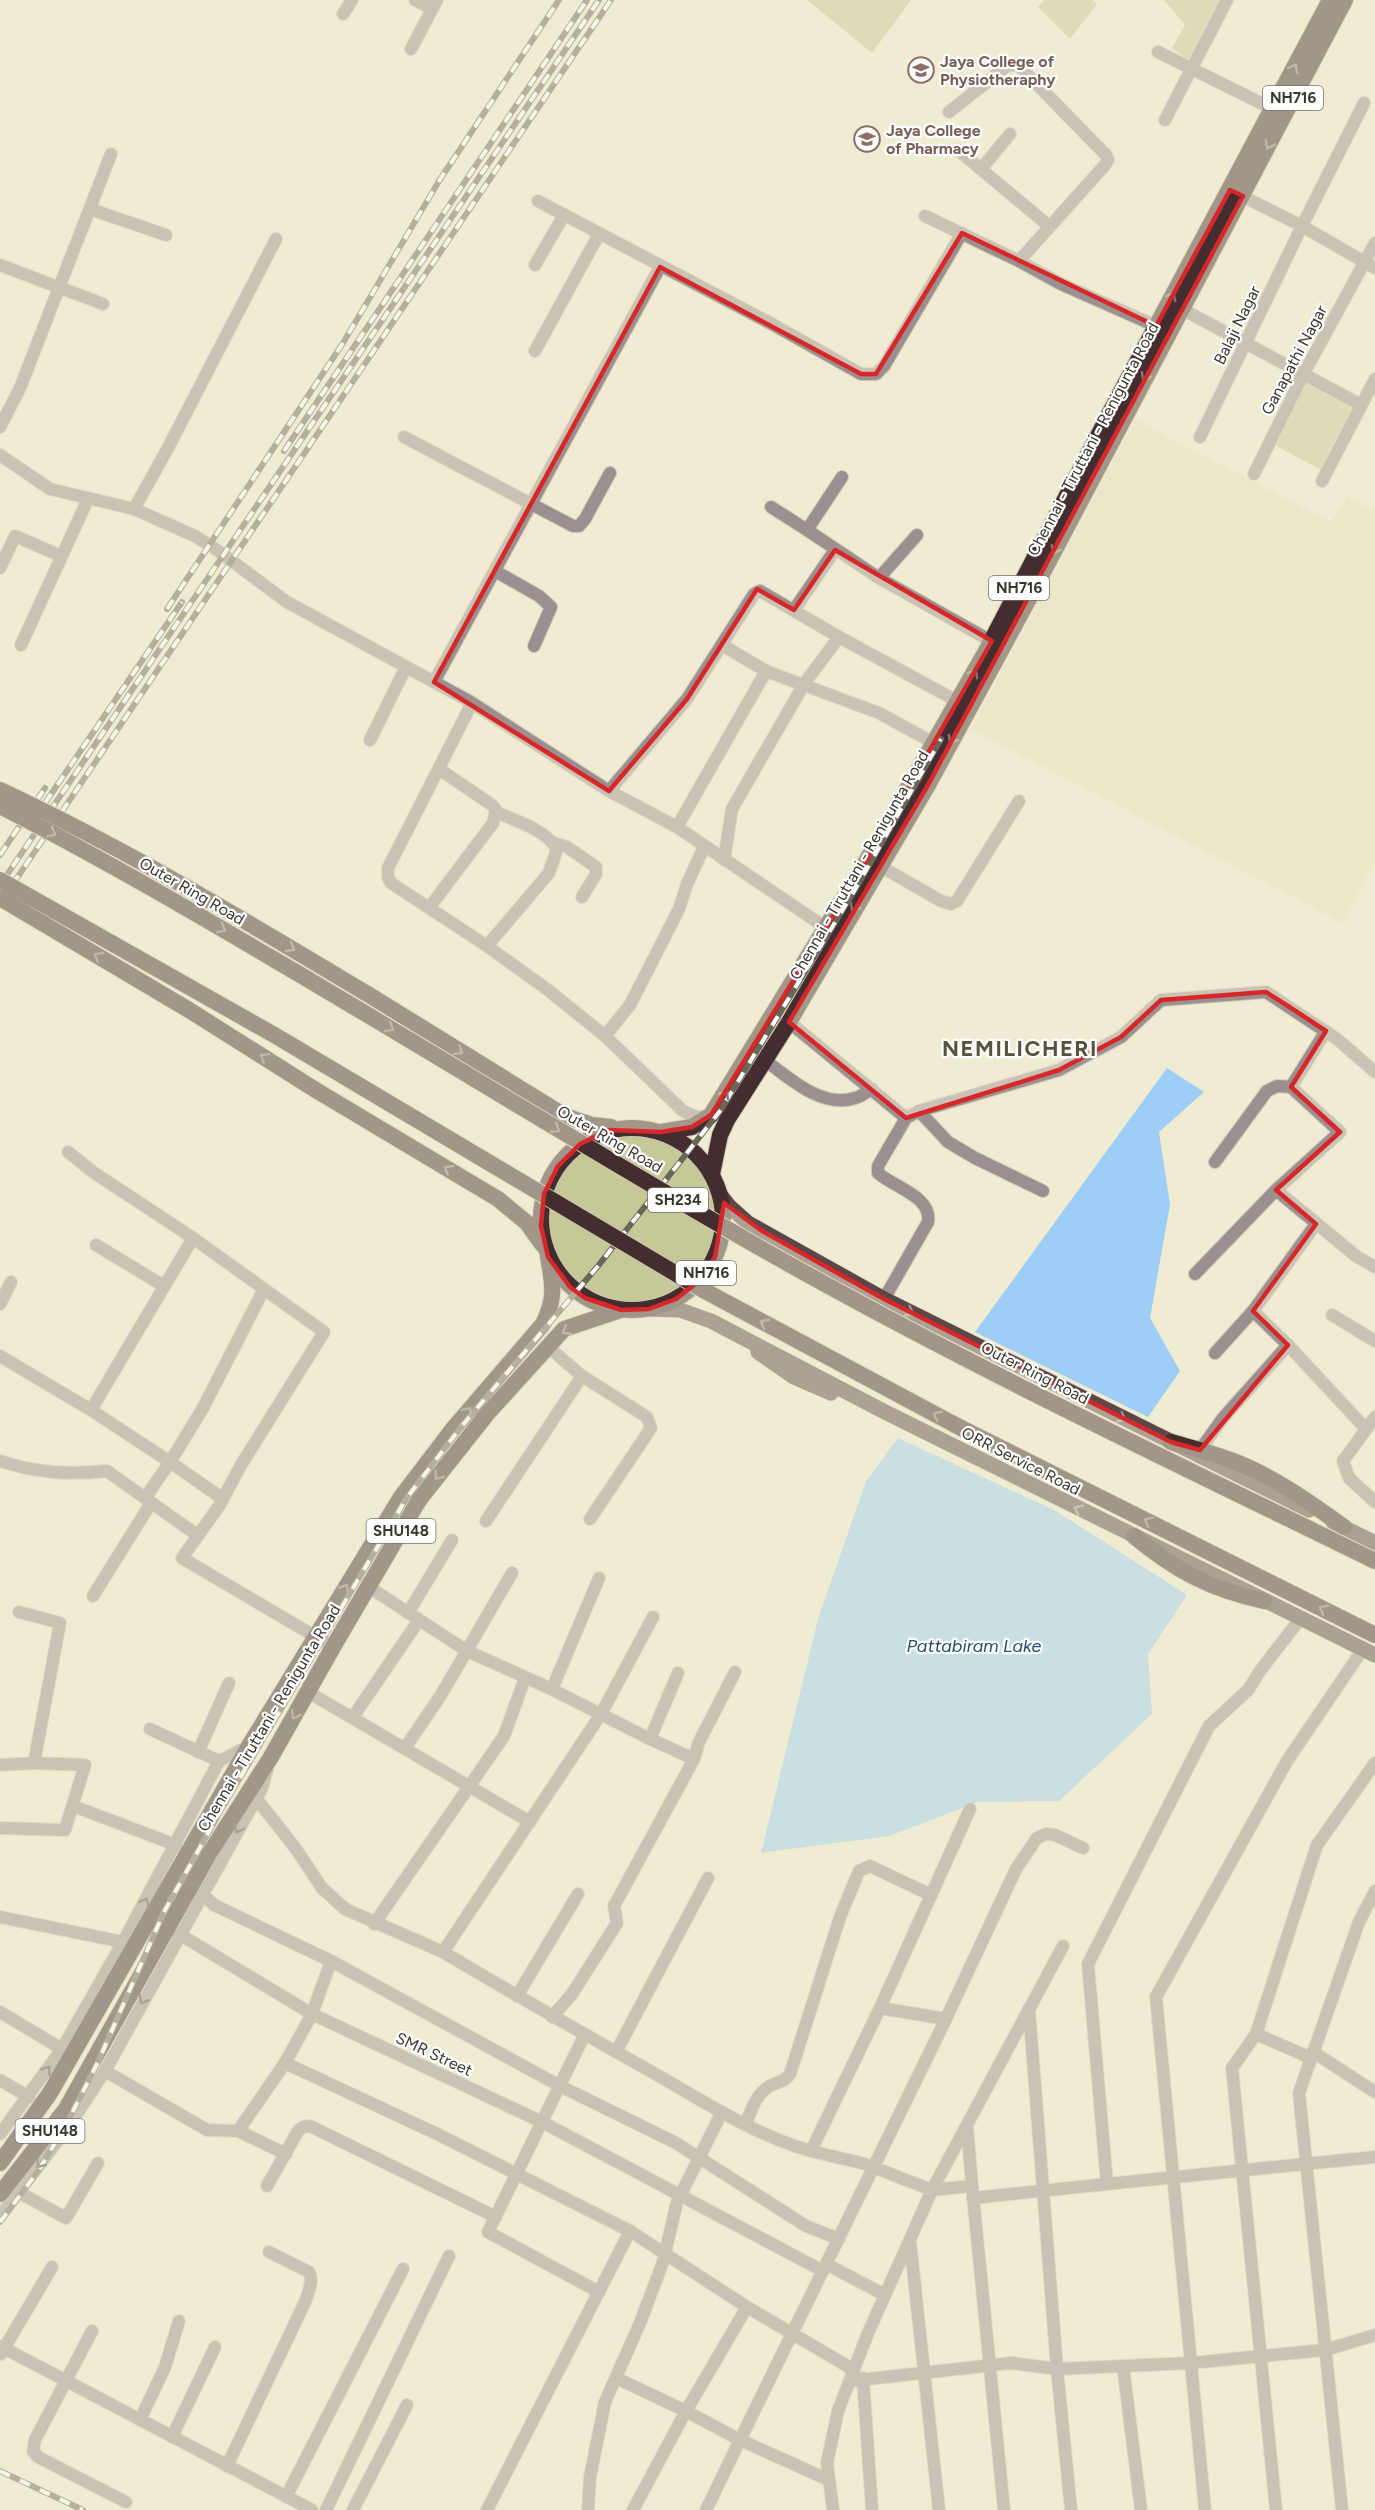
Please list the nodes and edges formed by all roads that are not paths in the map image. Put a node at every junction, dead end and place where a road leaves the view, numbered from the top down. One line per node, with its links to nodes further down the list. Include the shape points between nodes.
1 (352, 0): 7 (street)
2 (415, 0): 6 (street)
3 (1227, 0): 10 (street)
4 (1330, 0): 12 (highway, Chennai - Tiruttani - Renigunta Road / NH716, one-way to 4)
5 (1345, 0): 19 (highway, Chennai - Tiruttani - Renigunta Road / NH716, one-way to 19)
6 (434, 5): 8 (street)
7 (344, 14)
8 (411, 49)
9 (1158, 52): 10 (street)
10 (1190, 69): 12 (street); 14 (street)
11 (1364, 103): 25 (street, Balaji Nagar)
12 (1273, 109): 19 (highway, Chennai - Tiruttani - Renigunta Road / NH716)
13 (950, 112): 24 (street, via 1007,66 1017,64 1106,154 1106,165)
14 (1165, 120)
15 (1010, 134): 18 (street)
16 (958, 150): 18 (street)
17 (111, 154): 21 (street)
18 (981, 169): 24 (street)
19 (1236, 193): 25 (street); 38 (highway, Chennai - Tiruttani - Renigunta Road / NH716); 39 (highway, Chennai - Tiruttani - Renigunta Road / NH716, one-way to 19)
20 (538, 201): 22 (street)
21 (90, 209): 28 (street); 36 (street)
22 (564, 215): 27 (street); 33 (street)
23 (925, 216): 26 (street)
24 (1049, 226): 31 (street)
25 (1302, 226): 34 (street); 40 (street, Balaji Nagar)
26 (962, 233): 31 (street); 35 (street, via 876,374 861,374)
27 (599, 234): 35 (street); 41 (street)
28 (166, 235)
29 (276, 239): 56 (street)
30 (1375, 243): 34 (street, Ganapathi Nagar)
31 (1019, 261): 39 (street)
32 (0, 265): 36 (street)
33 (535, 265)
34 (1370, 265): 42 (street, Ganapathi Nagar)
35 (660, 267): 54 (street)
36 (60, 288): 37 (street); 45 (street)
37 (103, 304)
38 (1182, 309): 40 (street); 88 (highway, Chennai - Tiruttani - Renigunta Road / NH716, one-way to 88, via 998,657)
39 (1156, 326): 66 (highway, Chennai - Tiruttani - Renigunta Road / NH716)
40 (1246, 344): 42 (street); 47 (street, Balaji Nagar)
41 (535, 351)
42 (1303, 375): 44 (street); 50 (street, Ganapathi Nagar)
43 (1375, 379): 44 (street)
44 (1361, 405): 52 (street)
45 (0, 428)
46 (404, 436): 54 (street)
47 (1200, 437)
48 (0, 455): 53 (street, via 50,489)
49 (610, 473): 54 (street, via 579,526)
50 (1254, 474)
51 (842, 477): 57 (street)
52 (1322, 482)
53 (88, 500): 56 (street); 60 (street)
54 (532, 505): 62 (street)
55 (771, 507): 57 (street)
56 (134, 509): 70 (street, via 195,536 287,602)
57 (807, 530): 59 (street)
58 (917, 535): 63 (street)
59 (835, 550): 63 (street); 64 (street)
60 (61, 556): 61 (street, via 15,536); 67 (street)
61 (0, 568)
62 (495, 571): 69 (street, via 539,596 550,607); 72 (street)
63 (879, 578): 66 (street)
64 (794, 610): 65 (street); 68 (street, via 760,591 754,594)
65 (839, 637): 73 (street); 74 (street)
66 (991, 640): 74 (highway, Chennai - Tiruttani - Renigunta Road / NH716, one-way to 66)
67 (21, 645)
68 (722, 645): 71 (street); 80 (street, via 687,699)
69 (534, 646)
70 (406, 667): 72 (street); 76 (street)
71 (766, 671): 73 (street); 84 (street)
72 (434, 682): 75 (street)
73 (804, 684): 77 (street, via 879,713); 87 (street, via 732,809)
74 (957, 701): 77 (highway, Chennai - Tiruttani - Renigunta Road / NH716)
75 (472, 704): 78 (street); 80 (street)
76 (370, 740)
77 (934, 743): 93 (highway, Chennai - Tiruttani - Renigunta Road / NH716)
78 (438, 769): 83 (street, via 492,805); 92 (street, via 388,868 391,883)
79 (0, 790): 105 (highway, one-way to 105, bridge, via 248,921 565,1116 592,1125)
80 (609, 791): 84 (street)
81 (1019, 801): 88 (street, via 957,901 951,904)
82 (0, 806): 151 (highway, Outer Ring Road / SH234, one-way to 151, bridge, via 188,909 570,1137 876,1312)
83 (495, 812): 85 (street); 92 (street, via 493,823)
84 (677, 827): 86 (street)
85 (553, 843): 90 (street, via 567,847 596,867); 94 (street, via 557,849 549,873)
86 (704, 847): 87 (street); 97 (street, via 680,909 630,1005)
87 (724, 860): 93 (street)
88 (880, 866): 93 (highway, Chennai - Tiruttani - Renigunta Road / NH716, one-way to 93)
89 (0, 880): 161 (highway, one-way to 89, bridge, via 959,1427 705,1291 276,1036)
90 (582, 897)
91 (0, 898): 116 (highway, one-way to 91, bridge, via 527,1223 498,1199)
92 (429, 908): 94 (street)
93 (832, 932): 95 (highway, Chennai - Tiruttani - Renigunta Road / NH716); 103 (highway, Chennai - Tiruttani - Renigunta Road / NH716, one-way to 93)
94 (487, 946): 97 (street)
95 (789, 1022): 98 (highway, Chennai - Tiruttani - Renigunta Road / NH716); 101 (street)
96 (1326, 1031): 99 (street); 100 (street); 102 (street, via 1266,992 1161,1000 1121,1037 1059,1070)
97 (605, 1036): 103 (street, via 682,1110 691,1116)
98 (765, 1060): 101 (street, via 803,1088 834,1100 854,1099); 109 (highway, Chennai - Tiruttani - Renigunta Road / NH716, via 720,1135)
99 (1375, 1072)
100 (1291, 1087): 108 (street, via 1277,1086 1267,1091); 110 (street, via 1340,1132)
101 (872, 1089): 104 (street)
102 (919, 1112): 104 (street); 111 (street, via 948,1142)
103 (711, 1115): 106 (highway, Chennai - Tiruttani - Renigunta Road / NH716, via 692,1127)
104 (906, 1118): 122 (street, via 878,1166 878,1173 920,1201 929,1215)
105 (627, 1128): 106 (highway, Chennai - Tiruttani - Renigunta Road / NH716); 116 (highway, Chennai - Tiruttani - Renigunta Road / NH716, via 594,1136 558,1166 541,1210)
106 (662, 1132): 109 (highway, Chennai - Tiruttani - Renigunta Road / NH716, via 690,1148)
107 (68, 1152): 114 (street)
108 (1215, 1162)
109 (712, 1174): 112 (highway, Chennai - Tiruttani - Renigunta Road / NH716)
110 (1276, 1190): 113 (street); 118 (street)
111 (1043, 1191)
112 (719, 1193): 122 (main road, via 742,1218 777,1230); 124 (highway, Chennai - Tiruttani - Renigunta Road / NH716, via 723,1230 708,1270 676,1299)
113 (1316, 1224): 117 (street); 126 (street)
114 (193, 1238): 120 (street); 121 (street)
115 (96, 1245): 120 (street)
116 (547, 1254): 125 (highway, Chennai - Tiruttani - Renigunta Road / NH716, via 570,1287 602,1306); 162 (highway, Chennai - Tiruttani - Renigunta Road / SHU148, one-way to 116, via 401,1497 452,1430 543,1324 554,1288)
117 (1375, 1267)
118 (1195, 1274)
119 (11, 1282): 123 (street)
120 (164, 1286): 134 (street)
121 (264, 1289): 140 (street, via 203,1408); 141 (street, via 324,1332)
122 (884, 1299): 137 (main road, one-way to 137)
123 (0, 1304)
124 (649, 1309): 125 (highway, Chennai - Tiruttani - Renigunta Road / NH716); 148 (main road, ORR Service Road, one-way to 124, via 871,1405 741,1335 693,1314)
125 (621, 1310): 130 (highway, Chennai - Tiruttani - Renigunta Road / SHU148, one-way to 130, via 564,1329)
126 (1253, 1311): 129 (street); 131 (street)
127 (1332, 1315): 128 (street)
128 (1375, 1341)
129 (1288, 1345): 136 (street); 138 (street, via 1222,1418)
130 (547, 1346): 133 (street); 154 (highway, Chennai - Tiruttani - Renigunta Road / SHU148, one-way to 154, via 419,1500)
131 (1215, 1353)
132 (0, 1356): 134 (street)
133 (582, 1376): 144 (street, via 647,1417 651,1428); 145 (street)
134 (92, 1410): 140 (street)
135 (1375, 1417): 136 (street)
136 (1366, 1430): 143 (street, via 1344,1457 1343,1466 1349,1478)
137 (1171, 1442): 138 (highway); 146 (main road)
138 (1200, 1450): 146 (highway, via 1257,1472)
139 (0, 1461): 142 (street, via 53,1473 107,1471)
140 (170, 1462): 141 (street); 142 (street)
141 (223, 1498): 147 (street)
142 (148, 1501): 147 (street); 155 (street)
143 (1375, 1502)
144 (590, 1519)
145 (486, 1521)
146 (1344, 1527): 150 (main road)
147 (197, 1535): 162 (street, via 182,1558)
148 (1134, 1536): 156 (highway, via 1196,1580)
149 (453, 1540): 158 (street)
150 (1375, 1543)
151 (1375, 1561)
152 (512, 1573): 164 (street)
153 (599, 1578): 170 (street)
154 (369, 1587): 158 (street); 163 (highway, Chennai - Tiruttani - Renigunta Road / SHU148)
155 (93, 1596)
156 (1264, 1601): 160 (main road)
157 (20, 1612): 183 (street, via 60,1623)
158 (413, 1616): 164 (street); 173 (street)
159 (652, 1617): 172 (street)
160 (1300, 1619): 165 (main road); 240 (street, via 1248,1690 1209,1726 1088,1964)
161 (1375, 1635)
162 (316, 1637): 163 (street); 176 (highway, Chennai - Tiruttani - Renigunta Road / SHU148)
163 (333, 1647): 171 (highway, Chennai - Tiruttani - Renigunta Road / SHU148)
164 (467, 1652): 168 (street); 177 (street)
165 (1369, 1652): 239 (street, via 1287,1761 1156,1997)
166 (678, 1672): 175 (street)
167 (735, 1672): 180 (street)
168 (525, 1678): 170 (street); 185 (street, via 504,1736)
169 (229, 1683): 178 (street)
170 (552, 1689): 172 (street)
171 (308, 1692): 173 (street); 179 (highway, Chennai - Tiruttani - Renigunta Road / SHU148, one-way to 179)
172 (601, 1714): 175 (street); 189 (street)
173 (353, 1717): 177 (street)
174 (150, 1729): 178 (street)
175 (650, 1739): 180 (street)
176 (249, 1746): 181 (street); 214 (highway, Chennai - Tiruttani - Renigunta Road / SHU148)
177 (405, 1748): 185 (street)
178 (198, 1752): 181 (street)
179 (271, 1758): 186 (street); 218 (highway, Chennai - Tiruttani - Renigunta Road / SHU148, via 209,1854)
180 (694, 1759): 210 (street, via 614,1905 617,1923 572,1994)
181 (219, 1761): 191 (street)
182 (1375, 1762): 212 (street, via 1317,1845)
183 (34, 1763): 184 (street); 187 (street, via 85,1765)
184 (0, 1765)
185 (470, 1787): 189 (street); 199 (street)
186 (256, 1798): 195 (street, one-way to 195); 199 (street, via 322,1888 345,1909)
187 (73, 1806): 190 (street, via 65,1830); 191 (street)
188 (970, 1809): 197 (street)
189 (530, 1822): 203 (street)
190 (0, 1828)
191 (176, 1845): 201 (street, one-way to 191)
192 (1083, 1848): 211 (street, via 1055,1835 1037,1838 1016,1869)
193 (708, 1878): 215 (street)
194 (1375, 1891): 216 (street, via 1359,1922)
195 (202, 1894): 200 (street); 204 (street, via 214,1905)
196 (578, 1894): 205 (street)
197 (931, 1895): 206 (street); 225 (street, via 870,1866 859,1871 840,1917 790,2074 762,2091)
198 (0, 1917): 201 (street)
199 (374, 1924): 203 (street)
200 (179, 1934): 209 (street, SMR Street); 218 (street, one-way to 218)
201 (123, 1942): 214 (street)
202 (1063, 1946): 207 (street)
203 (443, 1952): 205 (street)
204 (331, 1961): 209 (street); 220 (street)
205 (517, 1996): 210 (street)
206 (880, 2008): 211 (street); 229 (street)
207 (1029, 2009): 226 (street); 242 (street)
208 (0, 2012): 214 (street)
209 (312, 2014): 217 (street); 224 (street, SMR Street)
210 (552, 2017): 213 (street)
211 (946, 2019): 236 (street)
212 (1256, 2034): 216 (street); 237 (street, via 1232,2068)
213 (584, 2036): 215 (street); 220 (street)
214 (69, 2048): 222 (street, one-way to 214); 233 (highway, Chennai - Tiruttani - Renigunta Road / SHU148, via 50,2093)
215 (616, 2052): 223 (street)
216 (1312, 2055): 221 (street); 235 (street, via 1299,2093)
217 (285, 2063): 227 (street); 238 (street)
218 (98, 2066): 227 (street, via 207,2130); 244 (street, one-way to 244, via 69,2126); 246 (highway, Chennai - Tiruttani - Renigunta Road / SHU148)
219 (0, 2080): 222 (street)
220 (560, 2086): 224 (street); 231 (street)
221 (1375, 2092)
222 (29, 2097): 228 (street)
223 (722, 2112): 225 (street); 231 (street)
224 (542, 2122): 238 (street); 247 (street, SMR Street)
225 (746, 2123): 229 (street, via 772,2139)
226 (967, 2125): 243 (street); 245 (street)
227 (238, 2131): 230 (street)
228 (0, 2134)
229 (811, 2151): 236 (street)
230 (286, 2154): 241 (street); 249 (street, via 298,2131 310,2126)
231 (699, 2157): 247 (street); 251 (street, via 806,2226)
232 (1375, 2157): 235 (street)
233 (0, 2163)
234 (98, 2163): 244 (street, via 66,2218)
235 (1306, 2163): 237 (street); 268 (street)
236 (874, 2168): 243 (street); 251 (street)
237 (1243, 2169): 239 (street); 269 (street)
238 (517, 2174): 249 (street); 250 (street)
239 (1172, 2176): 240 (street); 270 (street)
240 (1107, 2184): 242 (street)
241 (267, 2186)
242 (1042, 2189): 245 (street); 273 (street)
243 (932, 2190): 245 (street); 252 (street)
244 (18, 2192): 248 (street)
245 (972, 2192): 271 (street)
246 (0, 2194)
247 (680, 2194): 254 (street); 257 (street, SMR Street)
248 (0, 2216)
249 (496, 2217): 259 (street, via 488,2232)
250 (630, 2231): 254 (street); 259 (street)
251 (839, 2239): 257 (street)
252 (910, 2241): 260 (street); 274 (street)
253 (269, 2252): 283 (street, via 312,2276 305,2302)
254 (665, 2255): 261 (street); 276 (street)
255 (449, 2256): 289 (street)
256 (52, 2267): 267 (street)
257 (825, 2267): 260 (street, SMR Street); 264 (street)
258 (403, 2269): 285 (street)
259 (599, 2292): 291 (street)
260 (885, 2295): 275 (street)
261 (747, 2307): 264 (street); 279 (street)
262 (179, 2321): 280 (street, via 165,2367)
263 (92, 2331): 277 (street)
264 (792, 2334): 275 (street); 282 (street)
265 (1375, 2335): 268 (street)
266 (215, 2347): 281 (street)
267 (1, 2350): 277 (street)
268 (1325, 2350): 269 (street); 302 (street)
269 (1261, 2356): 270 (street); 301 (street)
270 (1191, 2363): 272 (street); 300 (street)
271 (990, 2366): 273 (street, via 1011,2363); 274 (street); 297 (street)
272 (1123, 2366): 273 (street); 299 (street)
273 (1057, 2369): 298 (street)
274 (925, 2373): 275 (street); 296 (street)
275 (856, 2376): 284 (street, via 838,2411 827,2463); 295 (street)
276 (616, 2378): 279 (street); 287 (street, via 605,2402 590,2477)
277 (66, 2381): 280 (street); 286 (street, via 33,2451)
278 (407, 2405): 290 (street)
279 (687, 2411): 282 (street); 292 (street)
280 (140, 2420): 281 (street)
281 (172, 2437): 283 (street)
282 (740, 2440): 284 (street); 293 (street)
283 (228, 2466): 285 (street)
284 (829, 2480): 294 (street)
285 (286, 2497): 288 (street)
286 (126, 2502)
287 (589, 2509)
288 (312, 2510)
289 (326, 2510)
290 (353, 2510)
291 (487, 2510)
292 (633, 2510)
293 (706, 2510)
294 (833, 2510)
295 (872, 2510)
296 (939, 2510)
297 (1004, 2510)
298 (1071, 2510)
299 (1141, 2510)
300 (1205, 2510)
301 (1276, 2510)
302 (1342, 2510)

